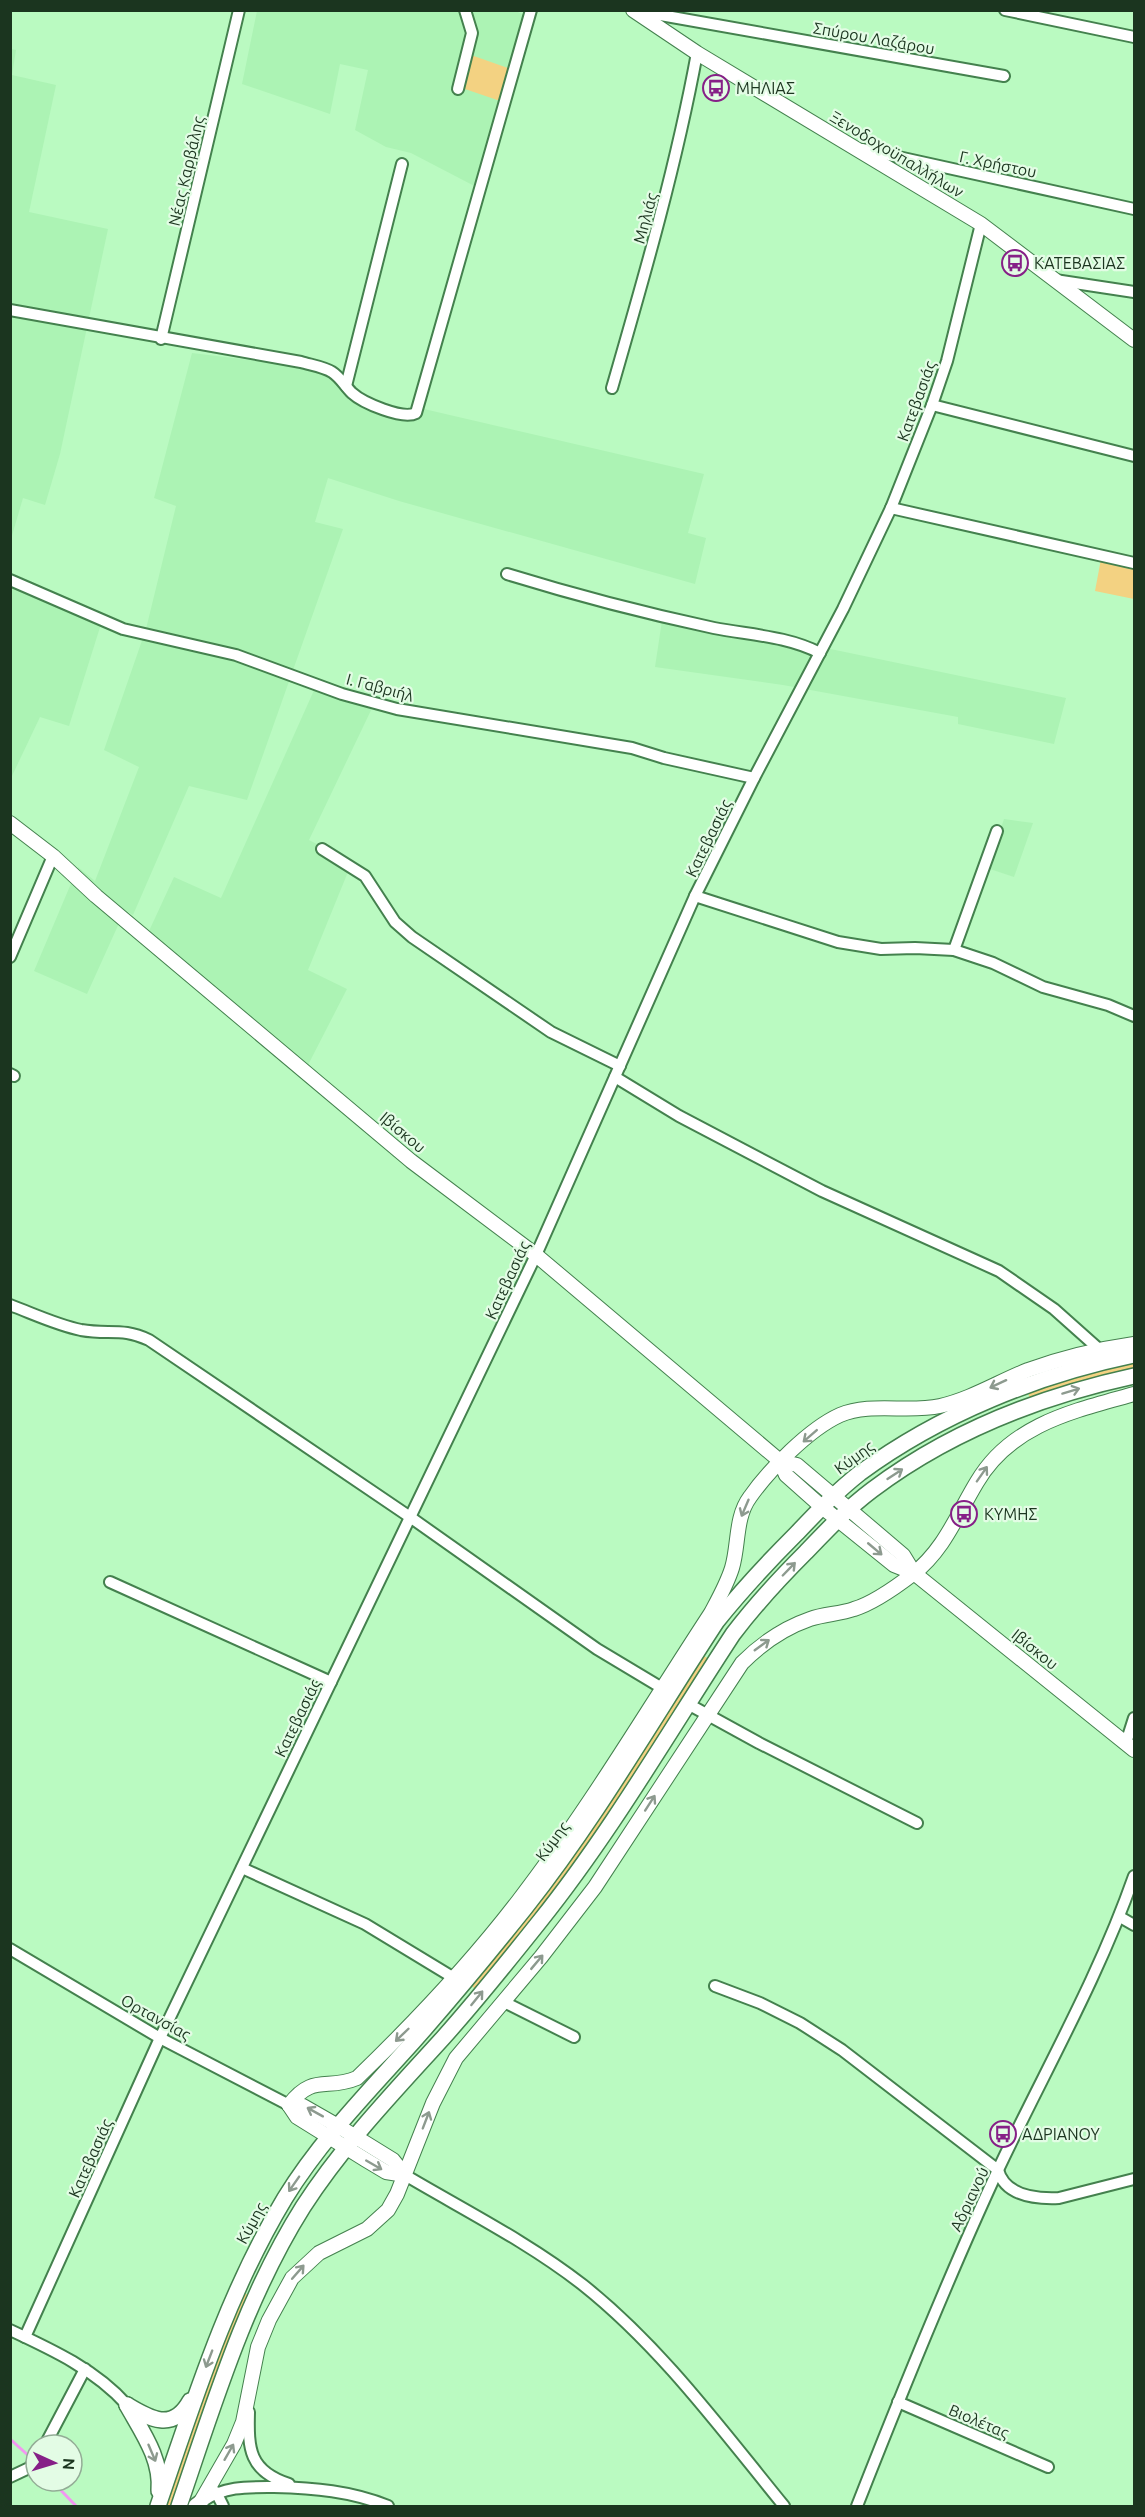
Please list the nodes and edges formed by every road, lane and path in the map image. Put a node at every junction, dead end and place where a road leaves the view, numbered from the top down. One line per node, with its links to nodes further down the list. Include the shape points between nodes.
1 (239, 10): 17 (street, Νέας Καρβάλης)
2 (465, 10): 9 (street, via 472,33)
3 (531, 10): 19 (street, via 419,409 410,416 400,414 367,402)
4 (1005, 10): 6 (street)
5 (634, 11): 7 (street, Ξενοδοχοϋπαλλήλων); 8 (street, Σπύρου Λαζάρου)
6 (1134, 37)
7 (697, 53): 10 (street, Ξενοδοχοϋπαλλήλων); 20 (street, Μηλιάς, via 682,136)
8 (1004, 76)
9 (458, 89)
10 (855, 148): 12 (street, Γ. Χρήστου); 13 (street, Ξενοδοχοϋπαλλήλων)
11 (402, 164): 19 (street)
12 (1134, 209)
13 (981, 224): 14 (street, Ξενοδοχοϋπαλλήλων); 21 (street, Κατεβασιάς)
14 (1054, 280): 15 (street); 18 (street, Ξενοδοχοϋπαλλήλων)
15 (1134, 292)
16 (10, 310): 17 (street)
17 (161, 339): 19 (street, via 301,362 333,373)
18 (1134, 340)
19 (346, 386)
20 (612, 388)
21 (932, 405): 22 (street); 23 (street, Κατεβασιάς)
22 (1134, 456)
23 (891, 508): 24 (street); 27 (street, Κατεβασιάς)
24 (1134, 563)
25 (507, 573): 27 (street, via 619,606 794,642)
26 (10, 580): 28 (street, Ι. Γαβριήλ, via 112,626 236,655 342,694 397,709 632,748)
27 (820, 653): 28 (street, Κατεβασιάς)
28 (754, 778): 33 (street, Κατεβασιάς)
29 (10, 822): 32 (street, Ιβίσκου)
30 (998, 831): 34 (street)
31 (322, 849): 37 (street, via 365,876 395,922 412,937)
32 (53, 856): 35 (street); 38 (street, Ιβίσκου, via 411,1161)
33 (696, 896): 34 (street, via 838,942 881,949); 37 (street, Κατεβασιάς)
34 (954, 950): 36 (street, via 1043,987)
35 (10, 957)
36 (1134, 1016)
37 (617, 1072): 38 (street, Κατεβασιάς); 41 (street, via 679,1116 822,1191 999,1271 1054,1309)
38 (536, 1255): 45 (street, Ιβίσκου); 49 (street, Κατεβασιάς)
39 (10, 1305): 49 (street, via 69,1327 99,1332 120,1330 149,1340)
40 (1134, 1344): 41 (street)
41 (1100, 1350): 45 (street, one-way to 45, via 1029,1370 939,1406 842,1414)
42 (1134, 1355): 46 (main road, Κύμης, via 1065,1372 959,1415 888,1454)
43 (1134, 1376): 48 (main road, one-way to 43, via 902,1470 969,1432 1072,1391)
44 (1134, 1394): 50 (street, one-way to 44, via 949,1534 988,1466 1011,1443 1032,1428 1064,1414)
45 (780, 1461): 46 (street, Ιβίσκου, via 797,1465); 47 (street, Ιβίσκου, via 786,1475); 53 (street, one-way to 53, via 748,1500 724,1590)
46 (833, 1495): 47 (main road, Κύμης); 48 (street, Ιβίσκου)
47 (822, 1507): 48 (street, Ιβίσκου); 70 (main road, Κύμης, via 717,1621 613,1785 527,1905 440,2012)
48 (843, 1514): 50 (street, Ιβίσκου, via 903,1555); 54 (main road, one-way to 48, via 750,1612)
49 (411, 1517): 52 (street, Κατεβασιάς); 53 (street, via 597,1649)
50 (914, 1574): 55 (street, one-way to 50, via 742,1663 769,1640 808,1620 861,1606); 57 (street, Ιβίσκου)
51 (110, 1582): 52 (street)
52 (331, 1682): 59 (street, Κατεβασιάς)
53 (662, 1688): 64 (street, via 547,1862)
54 (688, 1704): 55 (street); 71 (main road, one-way to 54, via 541,1920 592,1851)
55 (706, 1714): 58 (street); 66 (street, one-way to 55, via 595,1887)
56 (1134, 1718): 57 (street)
57 (1130, 1747)
58 (917, 1823)
59 (242, 1868): 64 (street, via 366,1924); 68 (street, Κατεβασιάς)
60 (1134, 1876): 61 (street, Αδριανού)
61 (1120, 1917): 62 (street); 72 (street, Αδριανού)
62 (1134, 1925)
63 (10, 1949): 68 (street, Ορτανσίας)
64 (454, 1978): 69 (street, one-way to 69, via 433,2004 357,2078 311,2085)
65 (715, 1986): 72 (street, via 760,2003 842,2050)
66 (504, 2002): 67 (street); 73 (street, one-way to 66, via 450,2068)
67 (574, 2037)
68 (160, 2038): 69 (street, Ορτανσίας); 76 (street, Κατεβασιάς)
69 (289, 2105): 70 (street, via 297,2117)
70 (334, 2132): 71 (street); 78 (main road, Κύμης, one-way to 78, via 287,2196 259,2244)
71 (351, 2142): 73 (street, via 386,2172); 90 (main road, via 303,2208 254,2299)
72 (998, 2170): 74 (street, via 1000,2179 1013,2191 1047,2198); 80 (street, Αδριανού)
73 (405, 2175): 79 (street, one-way to 73, via 258,2347 292,2278 319,2253 379,2219 394,2200); 93 (street, via 583,2285 672,2369)
74 (1134, 2179)
75 (10, 2330): 76 (street)
76 (25, 2337): 77 (street)
77 (85, 2369): 81 (street, via 111,2386); 82 (street)
78 (200, 2383): 81 (main road, via 185,2410 172,2418 153,2419); 89 (main road, Κύμης)
79 (250, 2391): 86 (street, via 249,2447 253,2458 269,2475); 88 (street, one-way to 79, via 234,2444)
80 (898, 2402): 83 (street, Βιολέτας); 94 (street, Αδριανού)
81 (127, 2405): 89 (main road, one-way to 89, via 157,2464)
82 (51, 2433)
83 (1048, 2467)
84 (24, 2471): 85 (street)
85 (10, 2477)
86 (298, 2486): 87 (street, via 239,2487); 92 (street, via 358,2496)
87 (216, 2492): 88 (street); 91 (street)
88 (198, 2505)
89 (158, 2506)
90 (179, 2506)
91 (223, 2506)
92 (388, 2506)
93 (784, 2506)
94 (857, 2506)

